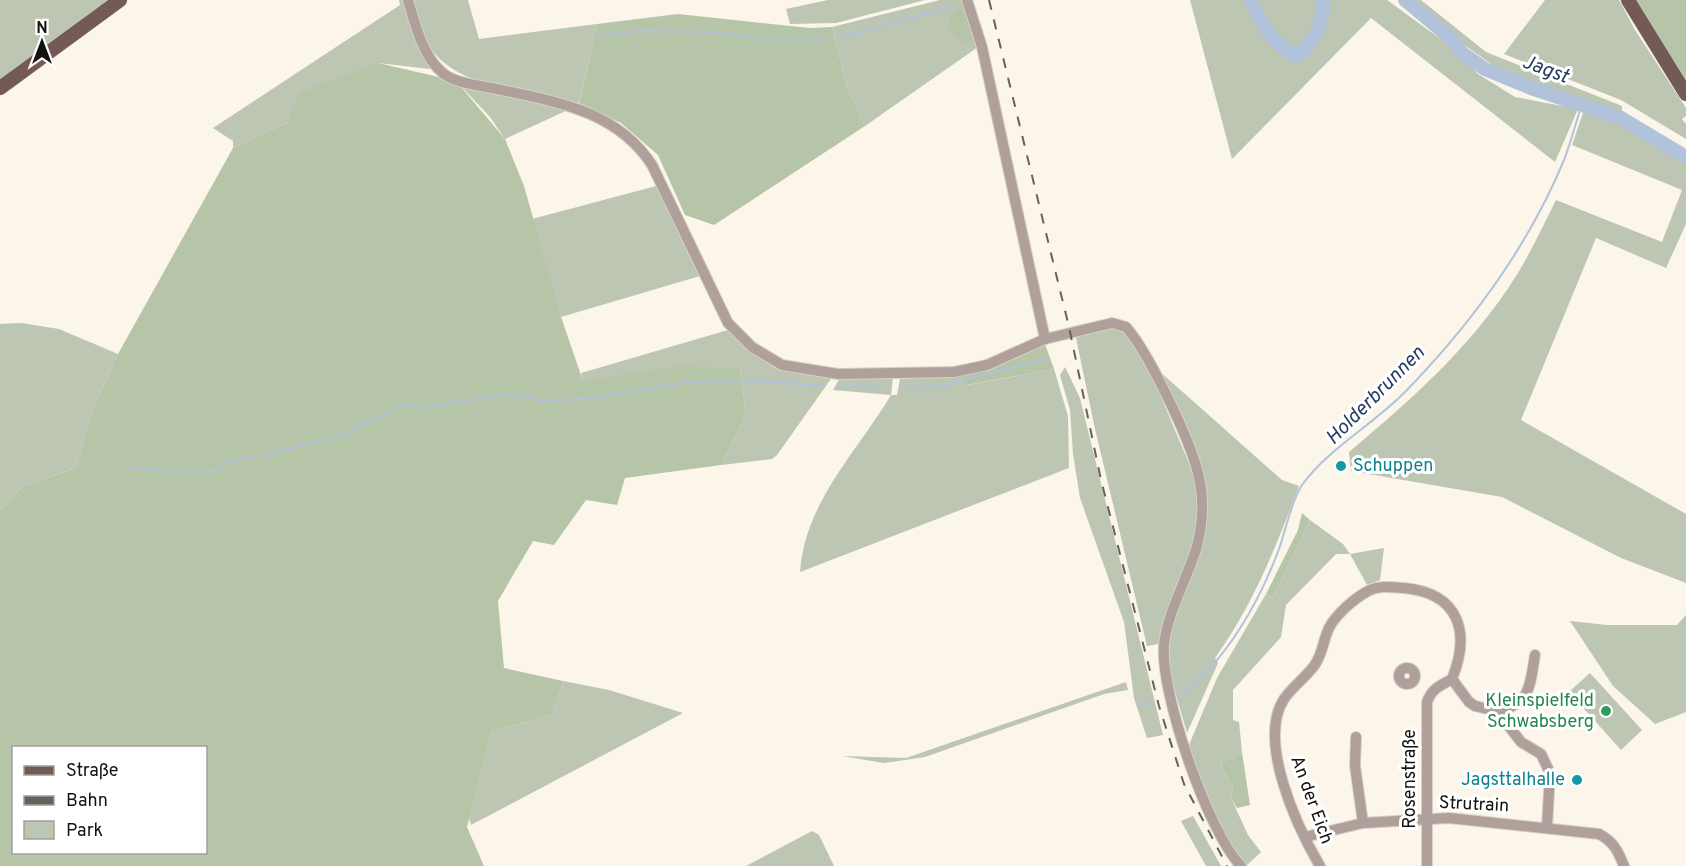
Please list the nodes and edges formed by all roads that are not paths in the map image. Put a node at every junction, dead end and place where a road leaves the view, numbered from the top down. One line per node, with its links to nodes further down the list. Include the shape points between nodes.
1 (120, 0): 5 (main road)
2 (408, 0): 7 (street, via 422,42 444,74 587,112 634,142 652,165 728,323 752,347 783,365 838,374 954,372 987,365)
3 (967, 0): 7 (street, via 982,47)
4 (1628, 0): 6 (main road)
5 (0, 88)
6 (1686, 94)
7 (1045, 339): 18 (street, via 1112,324 1126,327 1142,349 1198,473 1202,516 1197,544 1164,644 1165,666 1170,698 1186,748 1217,826)
8 (1535, 655): 12 (street, via 1529,691 1510,709)
9 (1413, 681): 11 (street)
10 (1448, 681): 11 (street); 12 (street, via 1475,706); 17 (street, An der Eich, via 1457,667 1461,628 1442,598 1412,589 1377,587 1336,618 1314,666 1284,699 1274,726 1278,765)
11 (1430, 693): 14 (street, Rosenstraße)
12 (1497, 711): 16 (street, via 1521,742 1541,754 1548,764)
13 (1356, 737): 15 (street, via 1355,766)
14 (1426, 819): 15 (street, Strutrain); 16 (street, Strutrain); 20 (street, Rosenstraße)
15 (1363, 823): 17 (street, Strutrain)
16 (1547, 827): 21 (street, Strutrain, via 1599,834 1618,849)
17 (1305, 837): 19 (street, An der Eich)
18 (1241, 866)
19 (1320, 866)
20 (1427, 866)
21 (1624, 866)

